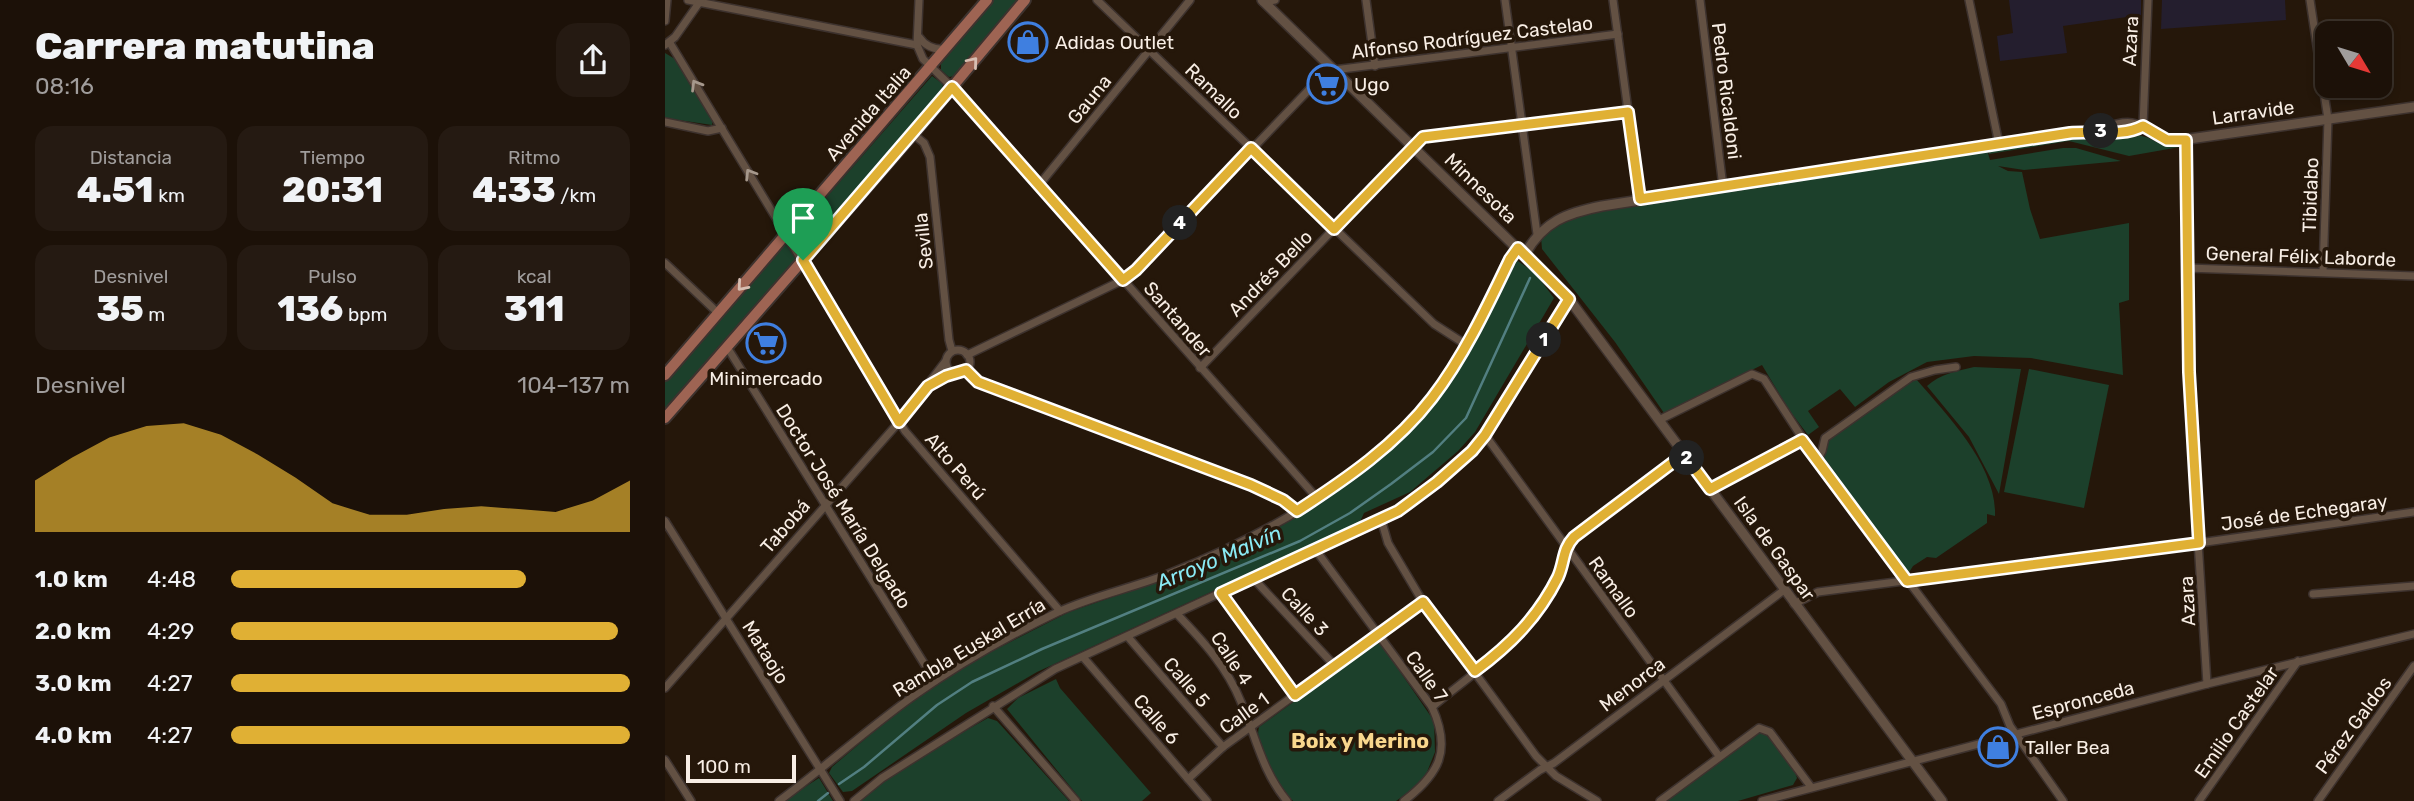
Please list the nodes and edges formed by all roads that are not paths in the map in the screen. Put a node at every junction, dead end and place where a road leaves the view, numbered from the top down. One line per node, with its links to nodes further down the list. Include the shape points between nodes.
1 (667, 0): 18 (street)
2 (688, 0): 16 (street)
3 (919, 0): 20 (street)
4 (987, 0): 23 (main road, Avenida Italia)
5 (1025, 0): 28 (main road, one-way to 5)
6 (1097, 0): 24 (street, Ramallo)
7 (1190, 0): 24 (street, Gauna)
8 (1275, 0): 17 (street)
9 (1366, 0): 25 (street)
10 (1505, 0): 22 (street)
11 (1613, 0): 19 (street)
12 (1700, 0): 42 (street, Pedro Ricaldoni)
13 (1969, 0): 38 (street)
14 (2148, 0): 34 (street, Azara)
15 (2310, 0): 31 (street, Tibidabo)
16 (701, 1): 20 (street); 21 (street)
17 (1262, 1): 27 (street, Minnesota)
18 (665, 21)
19 (1618, 34): 22 (street, Alfonso Rodríguez Castelao); 30 (street)
20 (918, 41): 23 (street); 26 (street, Santander)
21 (667, 44): 35 (street, Alto Perú, one-way to 21)
22 (1512, 48): 25 (street, Alfonso Rodríguez Castelao); 33 (street)
23 (947, 49): 26 (main road, Avenida Italia)
24 (1149, 50): 40 (street, Ramallo); 41 (street, Gauna)
25 (1375, 66): 27 (street, Alfonso Rodríguez Castelao)
26 (931, 68): 28 (street, Santander); 45 (main road, Avenida Italia)
27 (1334, 70): 39 (street, Minnesota); 40 (street, Alfonso Rodríguez Castelao, via 1324,74)
28 (952, 87): 36 (main road); 41 (street, Santander)
29 (2414, 107): 31 (street, Larravide)
30 (1628, 112): 33 (street, Andrés Bello); 43 (street)
31 (2328, 119): 37 (street, Larravide); 51 (street, Tibidabo)
32 (665, 122): 35 (street, via 708,131)
33 (1521, 125): 39 (street, Andrés Bello, via 1432,135); 46 (street)
34 (2143, 126): 37 (street, Larravide, via 2167,140); 38 (street, Larravide, via 2127,124)
35 (722, 128): 45 (street, Alto Perú, one-way to 35)
36 (913, 134): 48 (main road); 58 (street, Sevilla, via 930,157)
37 (2186, 140): 50 (street, Azara)
38 (1999, 144): 42 (street, Larravide)
39 (1412, 146): 44 (street, Andrés Bello); 47 (street, Minnesota)
40 (1251, 148): 44 (street, Ramallo); 53 (street, Alfonso Rodríguez Castelao)
41 (1039, 185): 53 (street, Santander)
42 (1723, 187): 43 (street, Larravide)
43 (1640, 199): 46 (street, Larravide, via 1579,212)
44 (1334, 229): 56 (street, Ramallo, via 1442,331); 62 (street, Andrés Bello)
45 (787, 234): 48 (street, Alto Perú); 55 (main road, Avenida Italia, one-way to 55)
46 (1537, 234): 47 (street, Larravide)
47 (1521, 251): 54 (street, Isla de Gaspar); 56 (street, Rambla Euskal Erría, via 1510,259)
48 (803, 260): 57 (main road); 69 (street, Alto Perú)
49 (665, 263): 55 (street)
50 (2187, 268): 51 (street, General Félix Laborde); 81 (street, Azara, via 2189,398)
51 (2323, 272): 52 (street, General Félix Laborde)
52 (2414, 276)
53 (1123, 280): 59 (street); 62 (street, Santander)
54 (1569, 299): 68 (street, Isla de Gaspar); 70 (street)
55 (718, 313): 65 (main road, Avenida Italia)
56 (1465, 344): 75 (street, Rambla Euskal Erría, via 1446,379 1413,420)
57 (727, 347): 67 (main road); 76 (street, Doctor José María Delgado)
58 (952, 351): 59 (street); 60 (street, Tabobá)
59 (967, 355): 63 (street)
60 (945, 362): 64 (street); 66 (street, Tabobá)
61 (1956, 367): 73 (street, via 1903,382 1825,438)
62 (1201, 368): 75 (street, Santander)
63 (966, 370): 64 (street, Tabobá); 77 (street, via 978,382 1251,485)
64 (955, 374): 66 (street, Tabobá)
65 (665, 375)
66 (928, 386): 69 (street, Tabobá)
67 (665, 418)
68 (1659, 420): 71 (street, via 1752,374 1764,379); 72 (street, Isla de Gaspar)
69 (899, 422): 76 (street, Tabobá); 92 (street, Alto Perú)
70 (1485, 435): 79 (street, via 1437,482); 82 (street, Ramallo)
71 (1802, 440): 73 (street); 74 (street)
72 (1684, 454): 74 (street, Isla de Gaspar); 82 (street)
73 (1817, 461): 85 (street)
74 (1710, 489): 87 (street, Isla de Gaspar)
75 (1317, 498): 77 (street, Rambla Euskal Erría)
76 (825, 503): 94 (street, Tabobá); 104 (street, Doctor José María Delgado)
77 (1297, 511): 92 (street, Rambla Euskal Erría, via 1251,538 1167,574)
78 (2414, 512): 81 (street, José de Echegaray)
79 (1381, 519): 83 (street); 90 (street, via 1388,543)
80 (665, 521): 94 (street, Mataojo)
81 (2199, 543): 85 (street); 105 (street, Azara)
82 (1565, 547): 102 (street, via 1562,568 1539,610 1515,639); 103 (street, Ramallo)
83 (1315, 550): 84 (street); 96 (street, Calle 7)
84 (1253, 578): 88 (street); 100 (street, Calle 3)
85 (1907, 581): 91 (street, via 1818,592); 111 (street, via 2001,704)
86 (2414, 586): 89 (street)
87 (1784, 590): 91 (street, Isla de Gaspar); 103 (street, Menorca)
88 (1221, 593): 93 (street); 107 (street)
89 (2313, 594)
90 (1423, 602): 96 (street, Calle 1); 102 (street)
91 (1794, 604): 115 (street, Isla de Gaspar)
92 (1060, 611): 104 (street, Rambla Euskal Erría)
93 (1177, 614): 97 (street); 110 (street, Calle 4, via 1221,663)
94 (726, 618): 106 (street, Tabobá); 117 (street, Mataojo)
95 (2414, 634): 99 (street, Espronceda)
96 (1379, 635): 100 (street, Calle 1); 109 (street, Calle 7)
97 (1128, 637): 98 (street); 112 (street, Calle 5)
98 (1083, 657): 108 (street); 118 (street, Calle 6)
99 (2298, 661): 105 (street, Espronceda); 135 (street, Emilio Castelar)
100 (1335, 666): 107 (street, Calle 1)
101 (2414, 666): 136 (street, Pérez Galdos)
102 (1475, 671): 109 (street); 116 (street)
103 (1663, 680): 113 (street, Ramallo); 116 (street, Menorca)
104 (935, 681): 117 (street, Rambla Euskal Erría)
105 (2207, 684): 111 (street, Espronceda)
106 (665, 688)
107 (1295, 695): 110 (street, Calle 1)
108 (993, 706): 125 (street); 126 (street)
109 (1432, 707): 121 (street, Calle 7, via 1441,739 1440,755 1435,769)
110 (1250, 728): 112 (street, Calle 1); 128 (street, Calle 4, via 1262,762)
111 (2017, 734): 115 (street, Espronceda); 134 (street)
112 (1223, 747): 118 (street, Calle 1)
113 (1719, 756): 119 (street, via 1761,728 1770,732); 131 (street)
114 (665, 760): 122 (street)
115 (1912, 761): 119 (street, Espronceda); 133 (street, Isla de Gaspar)
116 (1546, 767): 129 (street, Menorca); 130 (street)
117 (822, 769): 123 (street, Rambla Euskal Erría); 124 (street, Mataojo)
118 (1188, 779): 127 (street, Calle 6)
119 (1811, 788): 120 (street, Espronceda)
120 (1788, 798): 132 (street, Espronceda)
121 (1409, 799)
122 (691, 801)
123 (779, 801)
124 (840, 801)
125 (854, 801)
126 (1076, 801)
127 (1207, 801)
128 (1287, 801)
129 (1498, 801)
130 (1597, 801)
131 (1660, 801)
132 (1762, 801)
133 (1942, 801)
134 (2063, 801)
135 (2199, 801)
136 (2318, 801)

